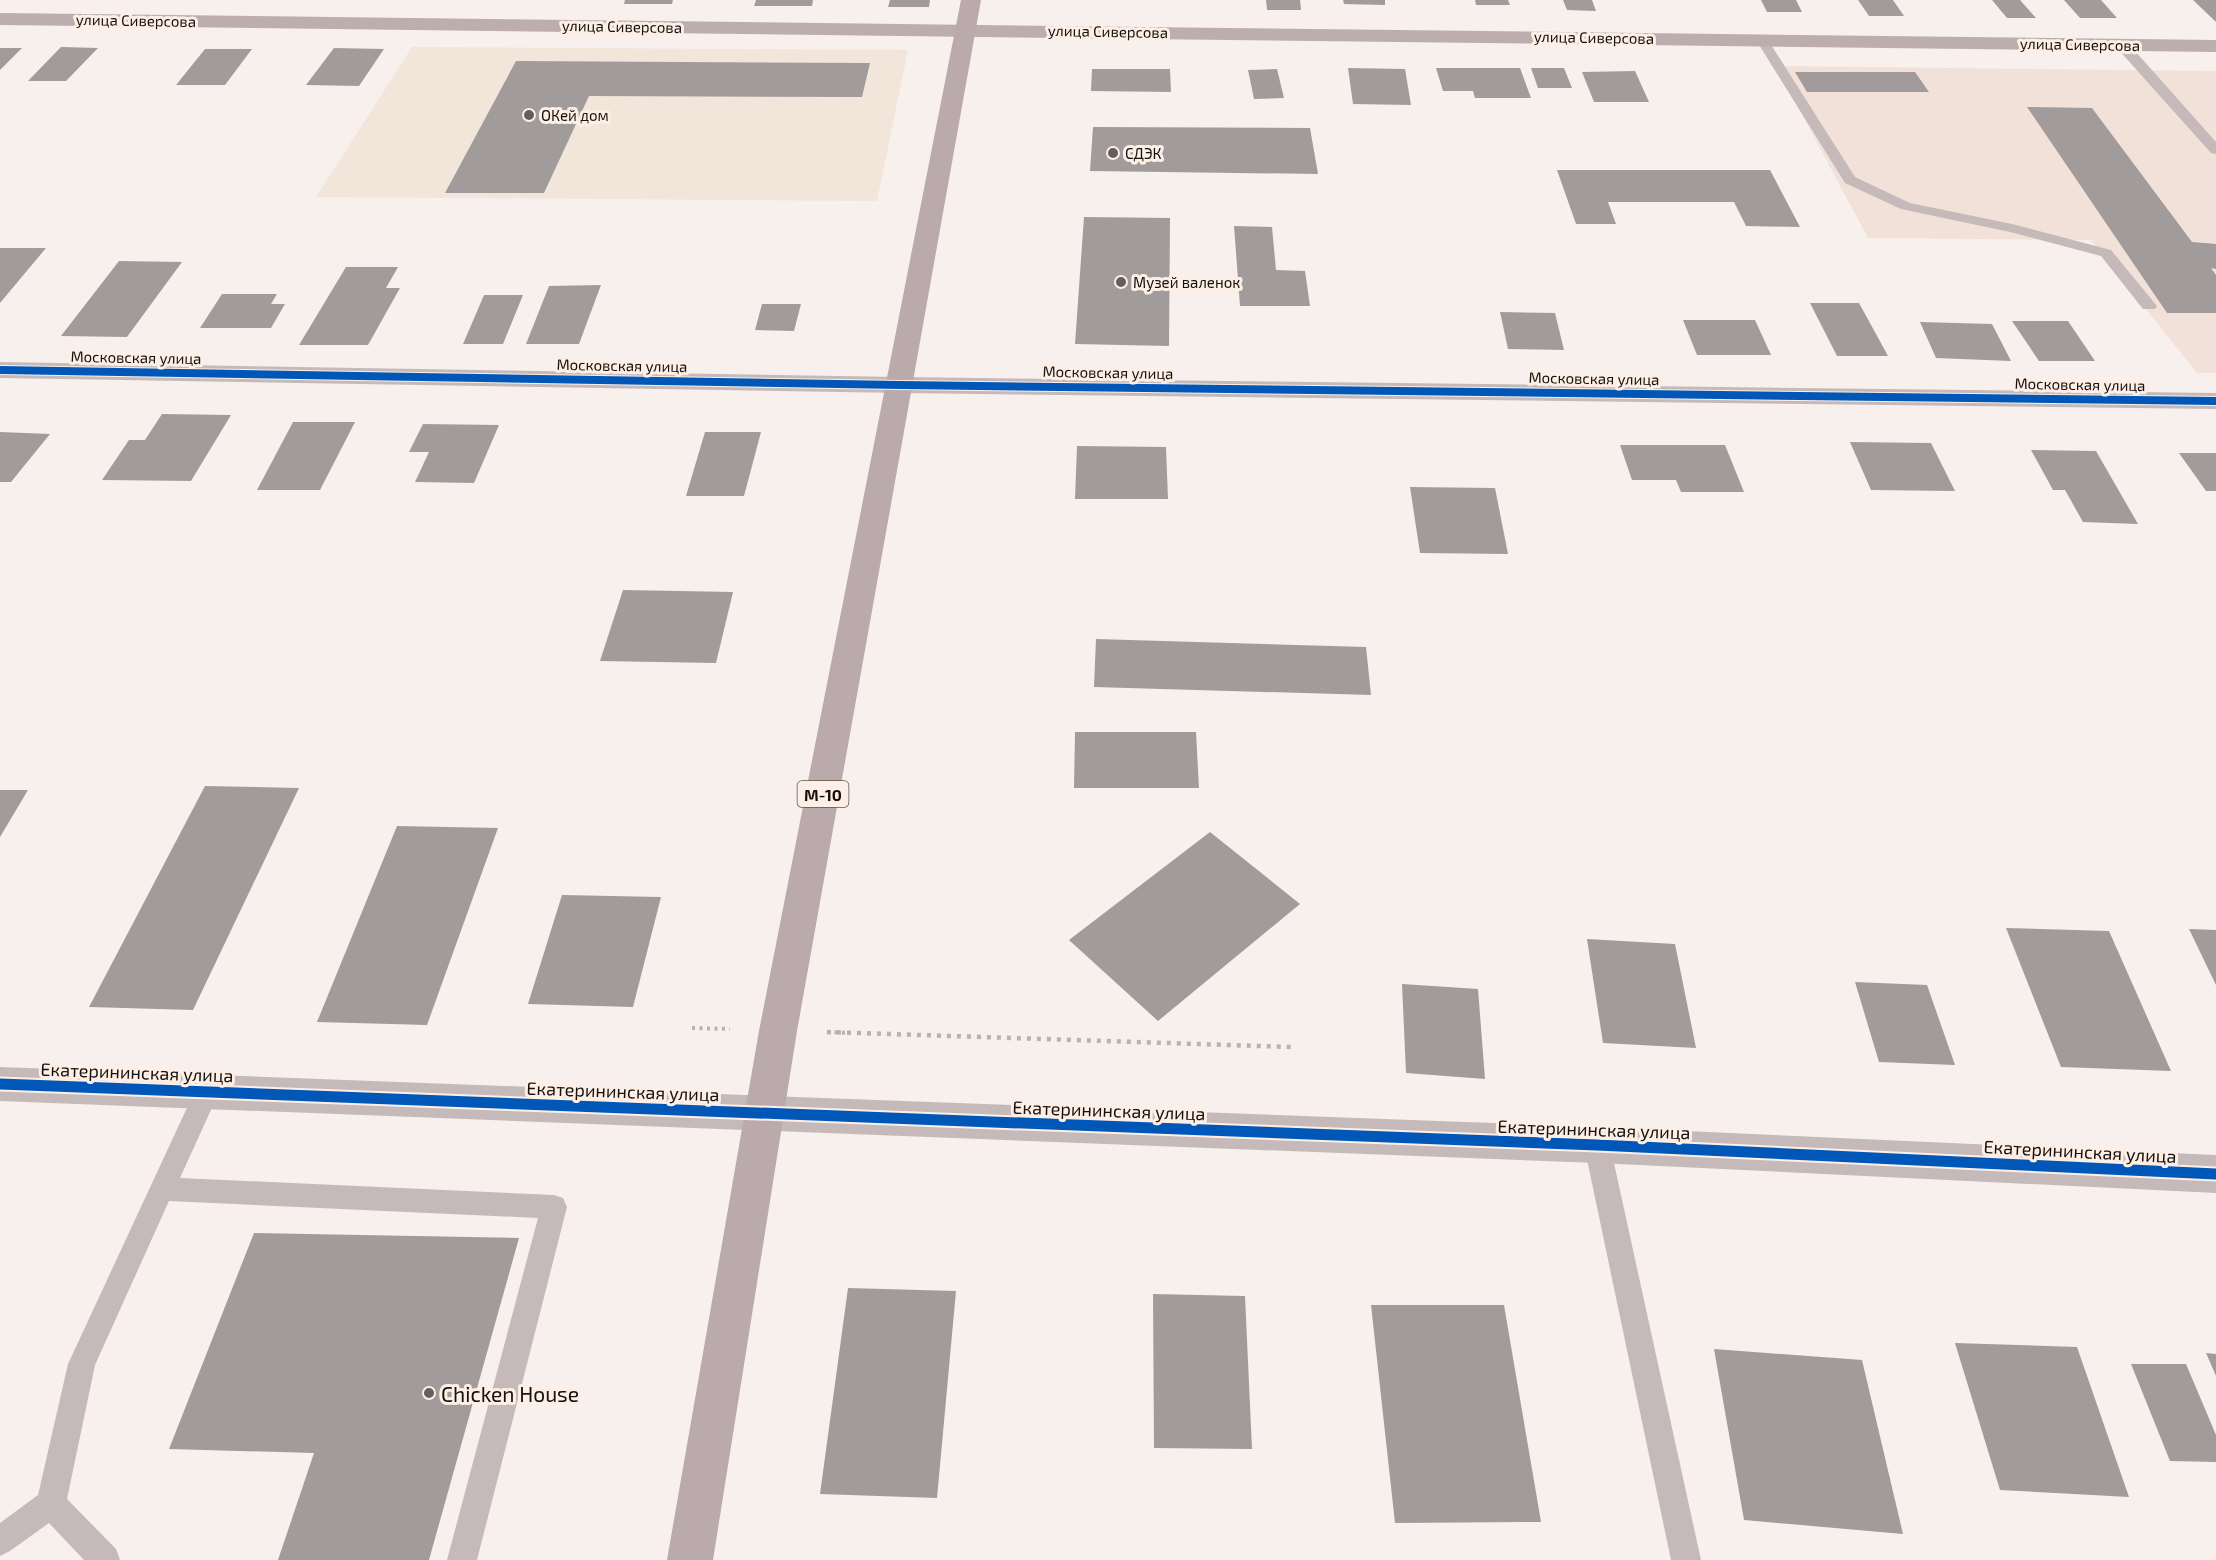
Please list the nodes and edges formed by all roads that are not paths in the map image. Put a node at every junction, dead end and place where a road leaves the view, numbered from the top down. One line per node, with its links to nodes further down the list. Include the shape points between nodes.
1 (968, 15): 2 (street, улица Сиверсова); 3 (street, улица Сиверсова); 9 (highway, М-10)
2 (0, 19)
3 (1762, 40): 4 (street, улица Сиверсова); 7 (lane, via 1850,180 1906,206 2106,253)
4 (2122, 45): 5 (street, улица Сиверсова); 6 (lane)
5 (2216, 46)
6 (2216, 150)
7 (2149, 306)
8 (0, 370): 9 (street, Московская улица)
9 (901, 385): 10 (street, Московская улица); 13 (highway, М-10)
10 (2216, 401)
11 (0, 1084): 12 (street, Екатерининская улица)
12 (208, 1090): 13 (street, Екатерининская улица); 16 (lane)
13 (763, 1113): 14 (street, Екатерининская улица); 21 (highway, М-10)
14 (1597, 1145): 15 (street, Екатерининская улица); 22 (lane)
15 (2216, 1174)
16 (162, 1189): 17 (lane, via 82,1364); 20 (lane, via 554,1207)
17 (51, 1504): 18 (lane); 19 (lane)
18 (0, 1541)
19 (105, 1560)
20 (462, 1560)
21 (690, 1560)
22 (1686, 1560)

